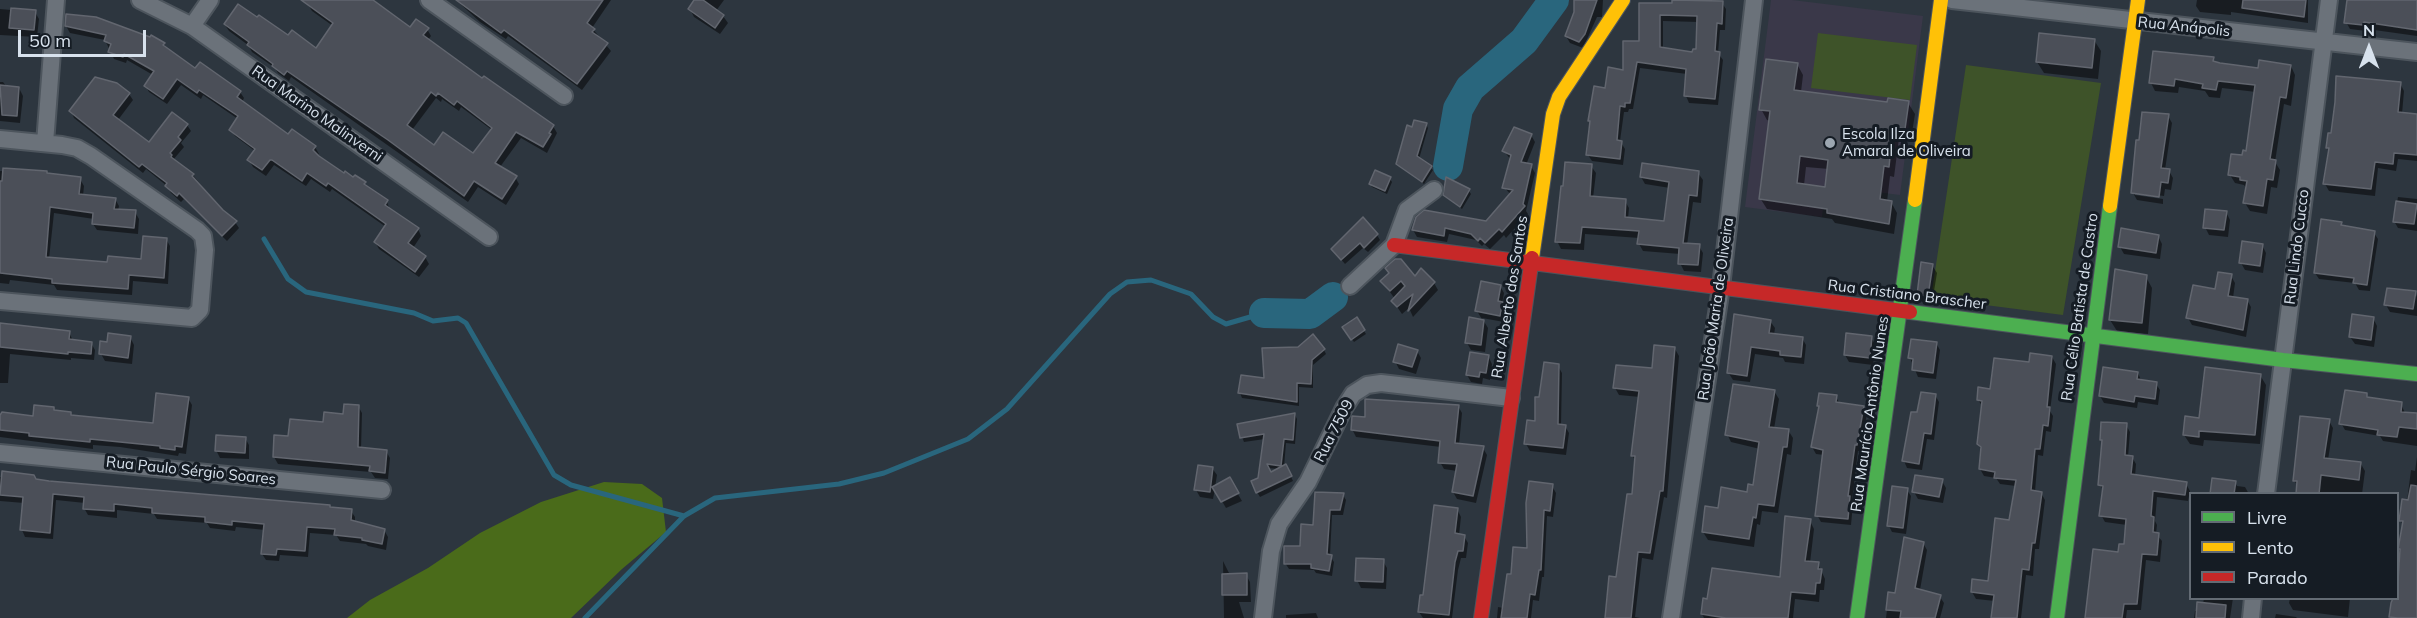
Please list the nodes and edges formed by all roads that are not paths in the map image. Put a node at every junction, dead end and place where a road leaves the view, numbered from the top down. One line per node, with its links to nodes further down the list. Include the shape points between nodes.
1 (56, 0): 17 (street)
2 (140, 0): 12 (street, Rua Marino Malinverni)
3 (210, 0): 12 (street)
4 (429, 0): 15 (street)
5 (1623, 0): 21 (street, Rua Alberto dos Santos, via 1559,97 1553,114)
6 (1754, 0): 23 (street, Rua João Maria de Oliveira)
7 (1941, 0): 25 (street, Rua Maurício Antônio Nunes)
8 (1952, 0): 11 (street, Rua Anápolis)
9 (2138, 0): 11 (street, Rua Célio Batista de Castro)
10 (2329, 0): 13 (street, Rua Lindo Cucco)
11 (2135, 22): 13 (street, Rua Anápolis); 26 (street, Rua Célio Batista de Castro)
12 (192, 26): 19 (street, Rua Marino Malinverni)
13 (2323, 42): 14 (street, Rua Anápolis); 27 (street, Rua Lindo Cucco)
14 (2417, 52)
15 (564, 96)
16 (0, 139): 17 (street)
17 (45, 143): 24 (street, via 77,148 92,156 202,236 205,250 200,310 188,319)
18 (1434, 190): 20 (street, via 1407,210)
19 (489, 237)
20 (1394, 245): 21 (street, Rua Cristiano Brascher); 22 (street)
21 (1533, 263): 23 (street, Rua Cristiano Brascher); 29 (street, Rua Alberto dos Santos)
22 (1350, 286)
23 (1721, 287): 25 (street, Rua Cristiano Brascher); 36 (street, Rua João Maria de Oliveira)
24 (0, 301)
25 (1901, 310): 26 (street, Rua Cristiano Brascher); 37 (street, Rua Maurício Antônio Nunes)
26 (2092, 335): 27 (street, Rua Cristiano Brascher); 38 (street, Rua Célio Batista de Castro)
27 (2283, 360): 28 (street, Rua Cristiano Brascher); 32 (street, Rua Lindo Cucco)
28 (2417, 374)
29 (1511, 398): 34 (street, Rua 7509, via 1381,383 1366,385 1353,394 1308,482 1280,524 1271,551); 35 (street, Rua Alberto dos Santos)
30 (0, 453): 31 (street, Rua Paulo Sérgio Soares)
31 (382, 490)
32 (2266, 492)
33 (2253, 600): 39 (street)
34 (1263, 618)
35 (1481, 618)
36 (1671, 618)
37 (1857, 618)
38 (2057, 618)
39 (2251, 618)

